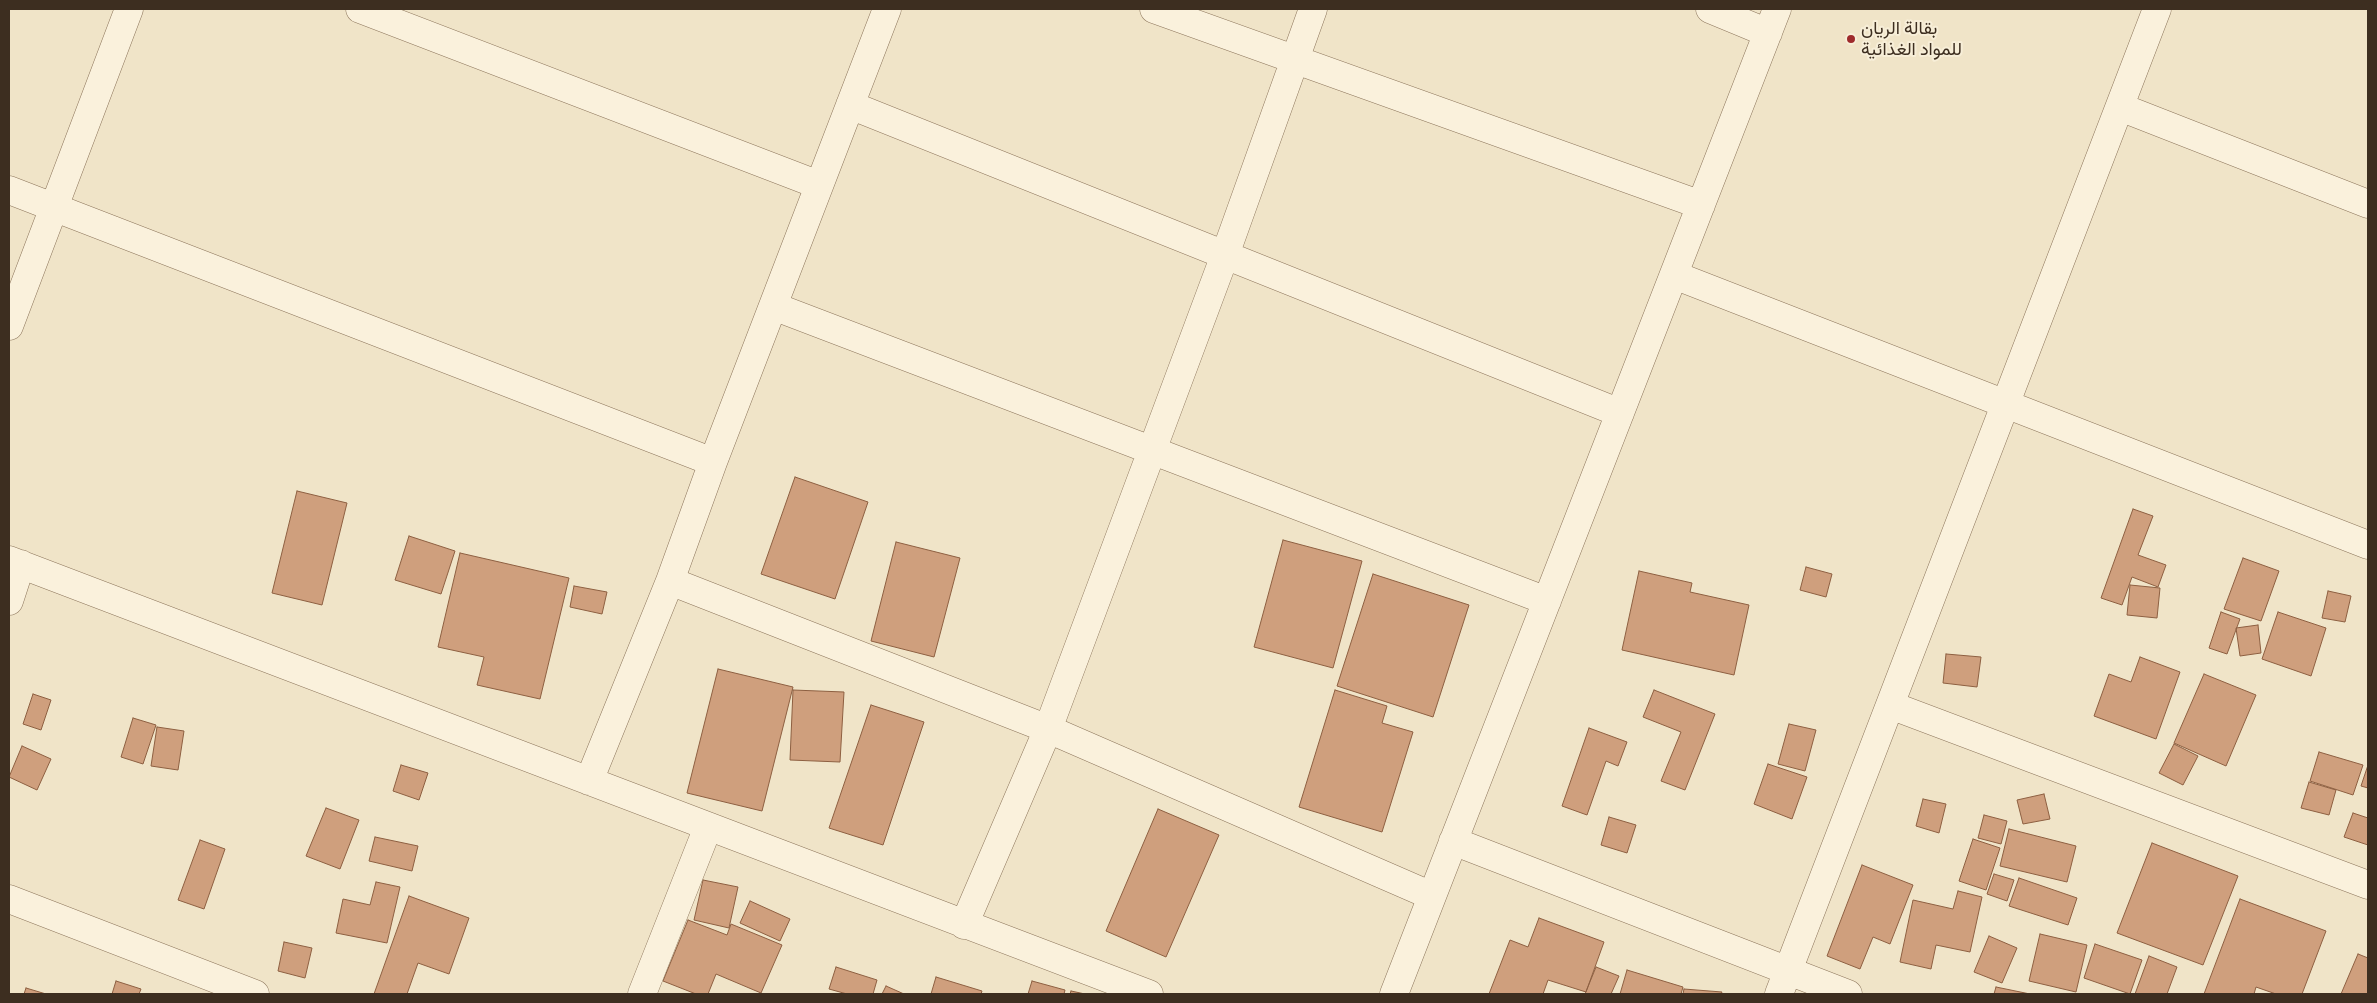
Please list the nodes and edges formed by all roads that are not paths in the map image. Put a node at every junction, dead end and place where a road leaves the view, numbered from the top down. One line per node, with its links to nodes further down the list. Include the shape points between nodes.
1 (129, 9): 16 (street)
2 (360, 9): 12 (street)
3 (887, 9): 10 (street)
4 (1154, 9): 9 (street)
5 (1313, 9): 9 (street)
6 (1710, 9): 8 (street)
7 (2157, 9): 11 (street)
8 (1773, 21): 15 (street)
9 (1295, 59): 15 (street); 17 (street)
10 (850, 105): 12 (street); 17 (street)
11 (2120, 107): 14 (street); 21 (street)
12 (819, 185): 19 (street)
13 (9, 190): 16 (street)
14 (2368, 204)
15 (1701, 205): 18 (street)
16 (54, 208): 20 (street); 24 (street)
17 (1225, 255): 22 (street); 23 (street)
18 (1674, 275): 21 (street); 22 (street)
19 (773, 306): 23 (street); 24 (street)
20 (9, 326)
21 (2006, 403): 25 (street); 30 (street)
22 (1620, 413): 29 (street)
23 (1152, 451): 29 (street); 31 (street)
24 (713, 462): 27 (street)
25 (2368, 544)
26 (15, 562): 28 (street); 32 (street)
27 (670, 582): 31 (street); 32 (street)
28 (9, 601)
29 (1547, 601): 34 (street)
30 (1890, 704): 35 (street); 39 (street)
31 (1048, 729): 36 (street); 38 (street)
32 (589, 780): 33 (street)
33 (708, 827): 38 (street); 41 (street)
34 (1453, 841): 36 (street); 39 (street)
35 (2368, 885)
36 (1432, 896): 43 (street)
37 (9, 899): 40 (street)
38 (964, 925): 42 (street)
39 (1783, 982): 44 (street)
40 (255, 994)
41 (642, 994)
42 (1149, 994)
43 (1394, 994)
44 (1848, 994)

